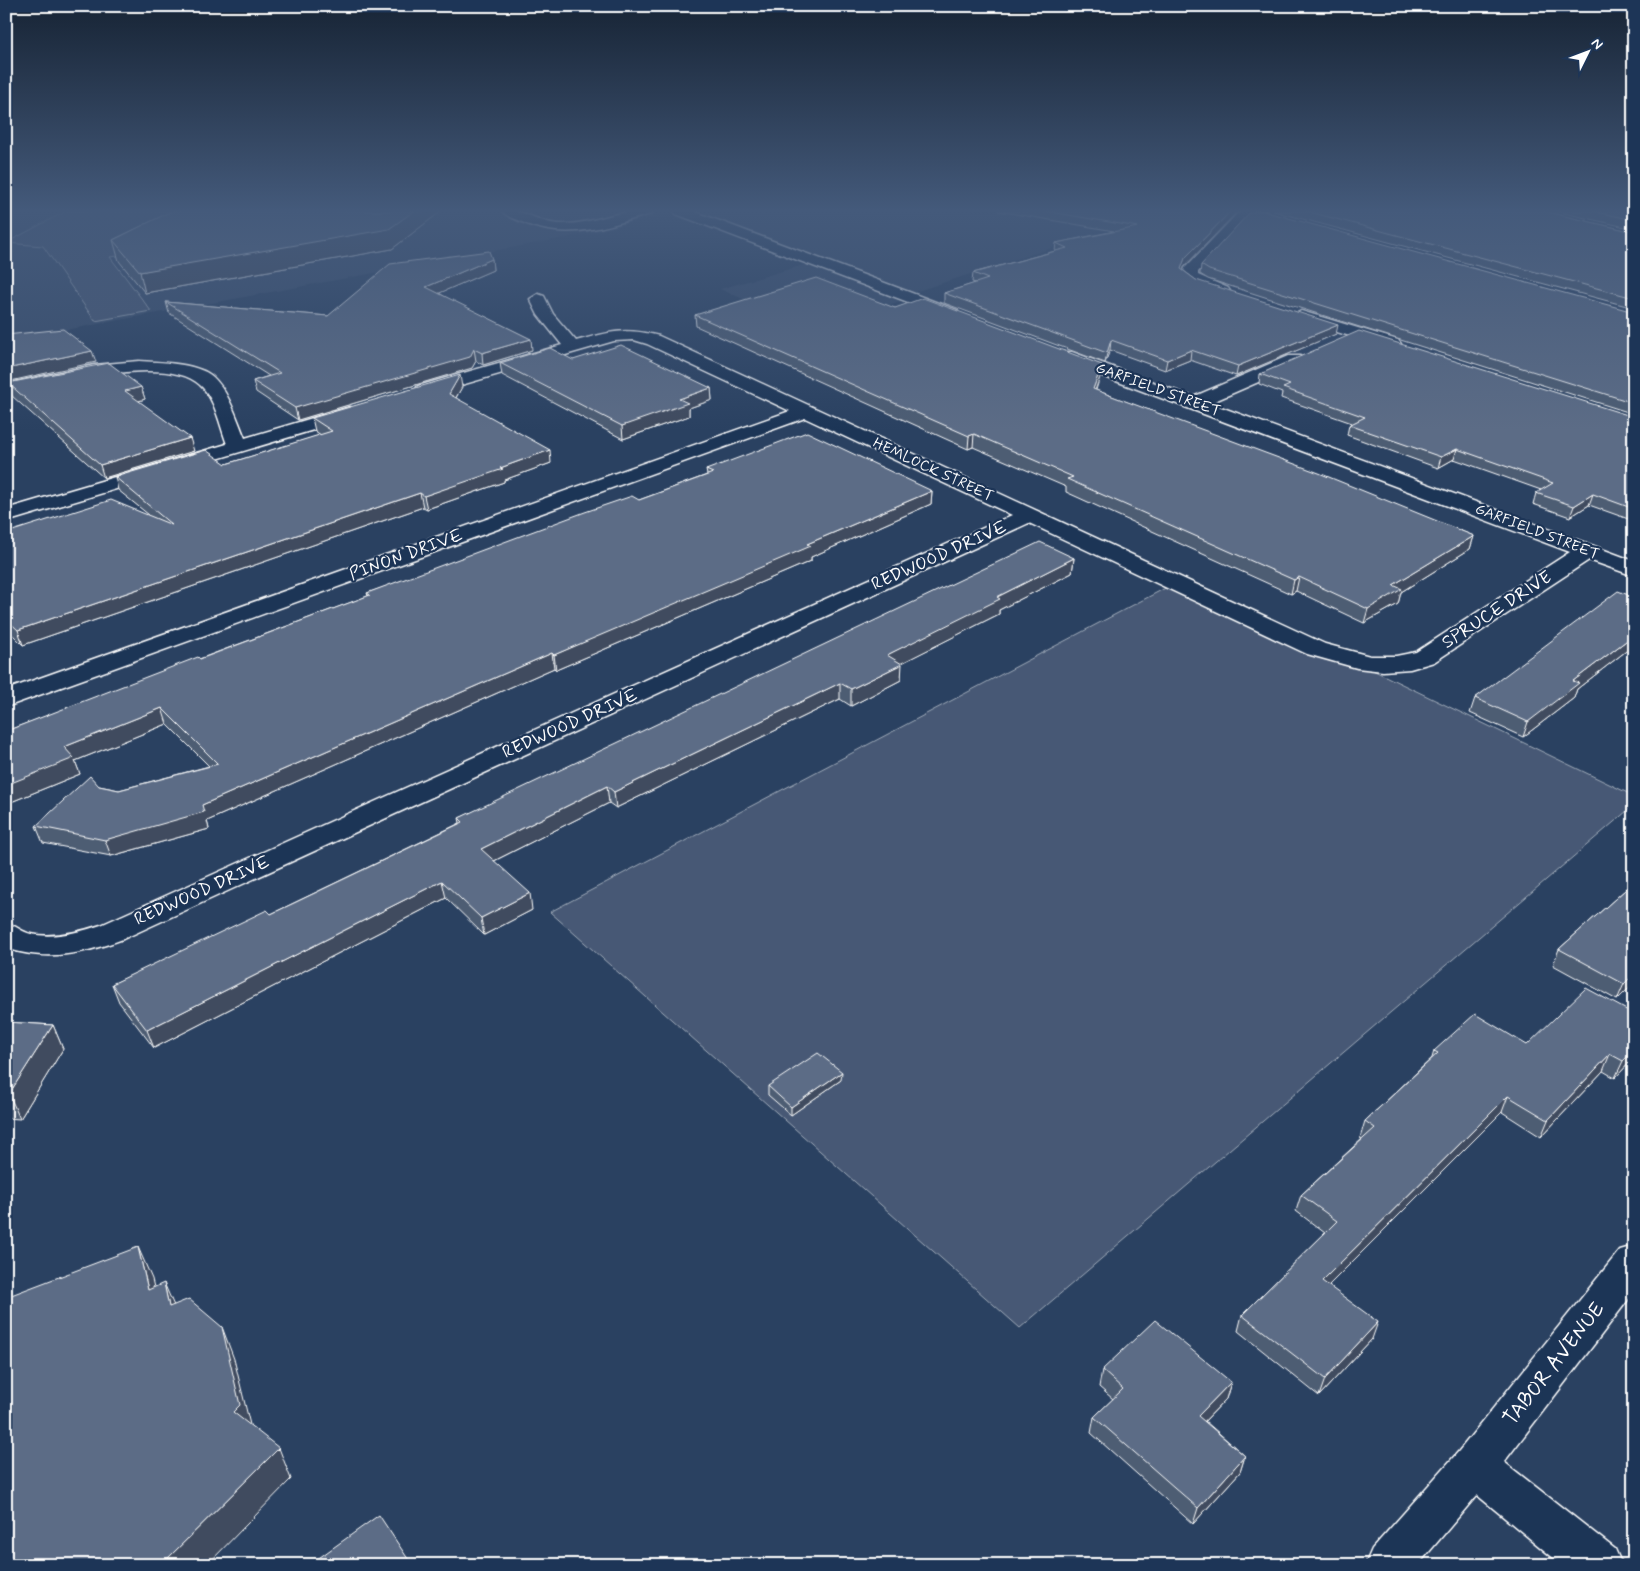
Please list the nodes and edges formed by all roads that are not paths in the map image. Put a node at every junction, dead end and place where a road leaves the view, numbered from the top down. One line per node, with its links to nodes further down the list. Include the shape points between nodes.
1 (876, 284): 6 (street)
2 (1202, 284): 3 (street)
3 (1237, 295)
4 (538, 299): 9 (street, via 546,315)
5 (1282, 310): 7 (street)
6 (966, 319)
7 (1357, 333): 8 (street); 11 (street)
8 (1336, 343)
9 (571, 346): 14 (street, HEMLOCK STREET); 17 (street, HEMLOCK STREET, via 635,334)
10 (1049, 349): 15 (street, GARFIELD STREET)
11 (1409, 350)
12 (1310, 354): 15 (street)
13 (6, 390): 18 (street, via 126,365 193,373 208,381)
14 (409, 395)
15 (1195, 403): 21 (street, GARFIELD STREET)
16 (371, 406): 18 (street)
17 (806, 411): 19 (street, HEMLOCK STREET); 24 (street, PINON DRIVE)
18 (238, 446): 20 (street)
19 (1029, 515): 23 (street, HEMLOCK STREET, via 1316,649 1354,661); 25 (street, REDWOOD DRIVE, via 112,932 81,942 37,946 12,939)
20 (6, 516)
21 (1587, 551): 22 (street, GARFIELD STREET); 23 (street, SPRUCE DRIVE, via 1425,657)
22 (1634, 568)
23 (1404, 665)
24 (6, 699)
25 (6, 933)
26 (1634, 1262): 27 (street, TABOR AVENUE)
27 (1474, 1466): 28 (street, TABOR AVENUE); 29 (street)
28 (1388, 1565)
29 (1599, 1565)

